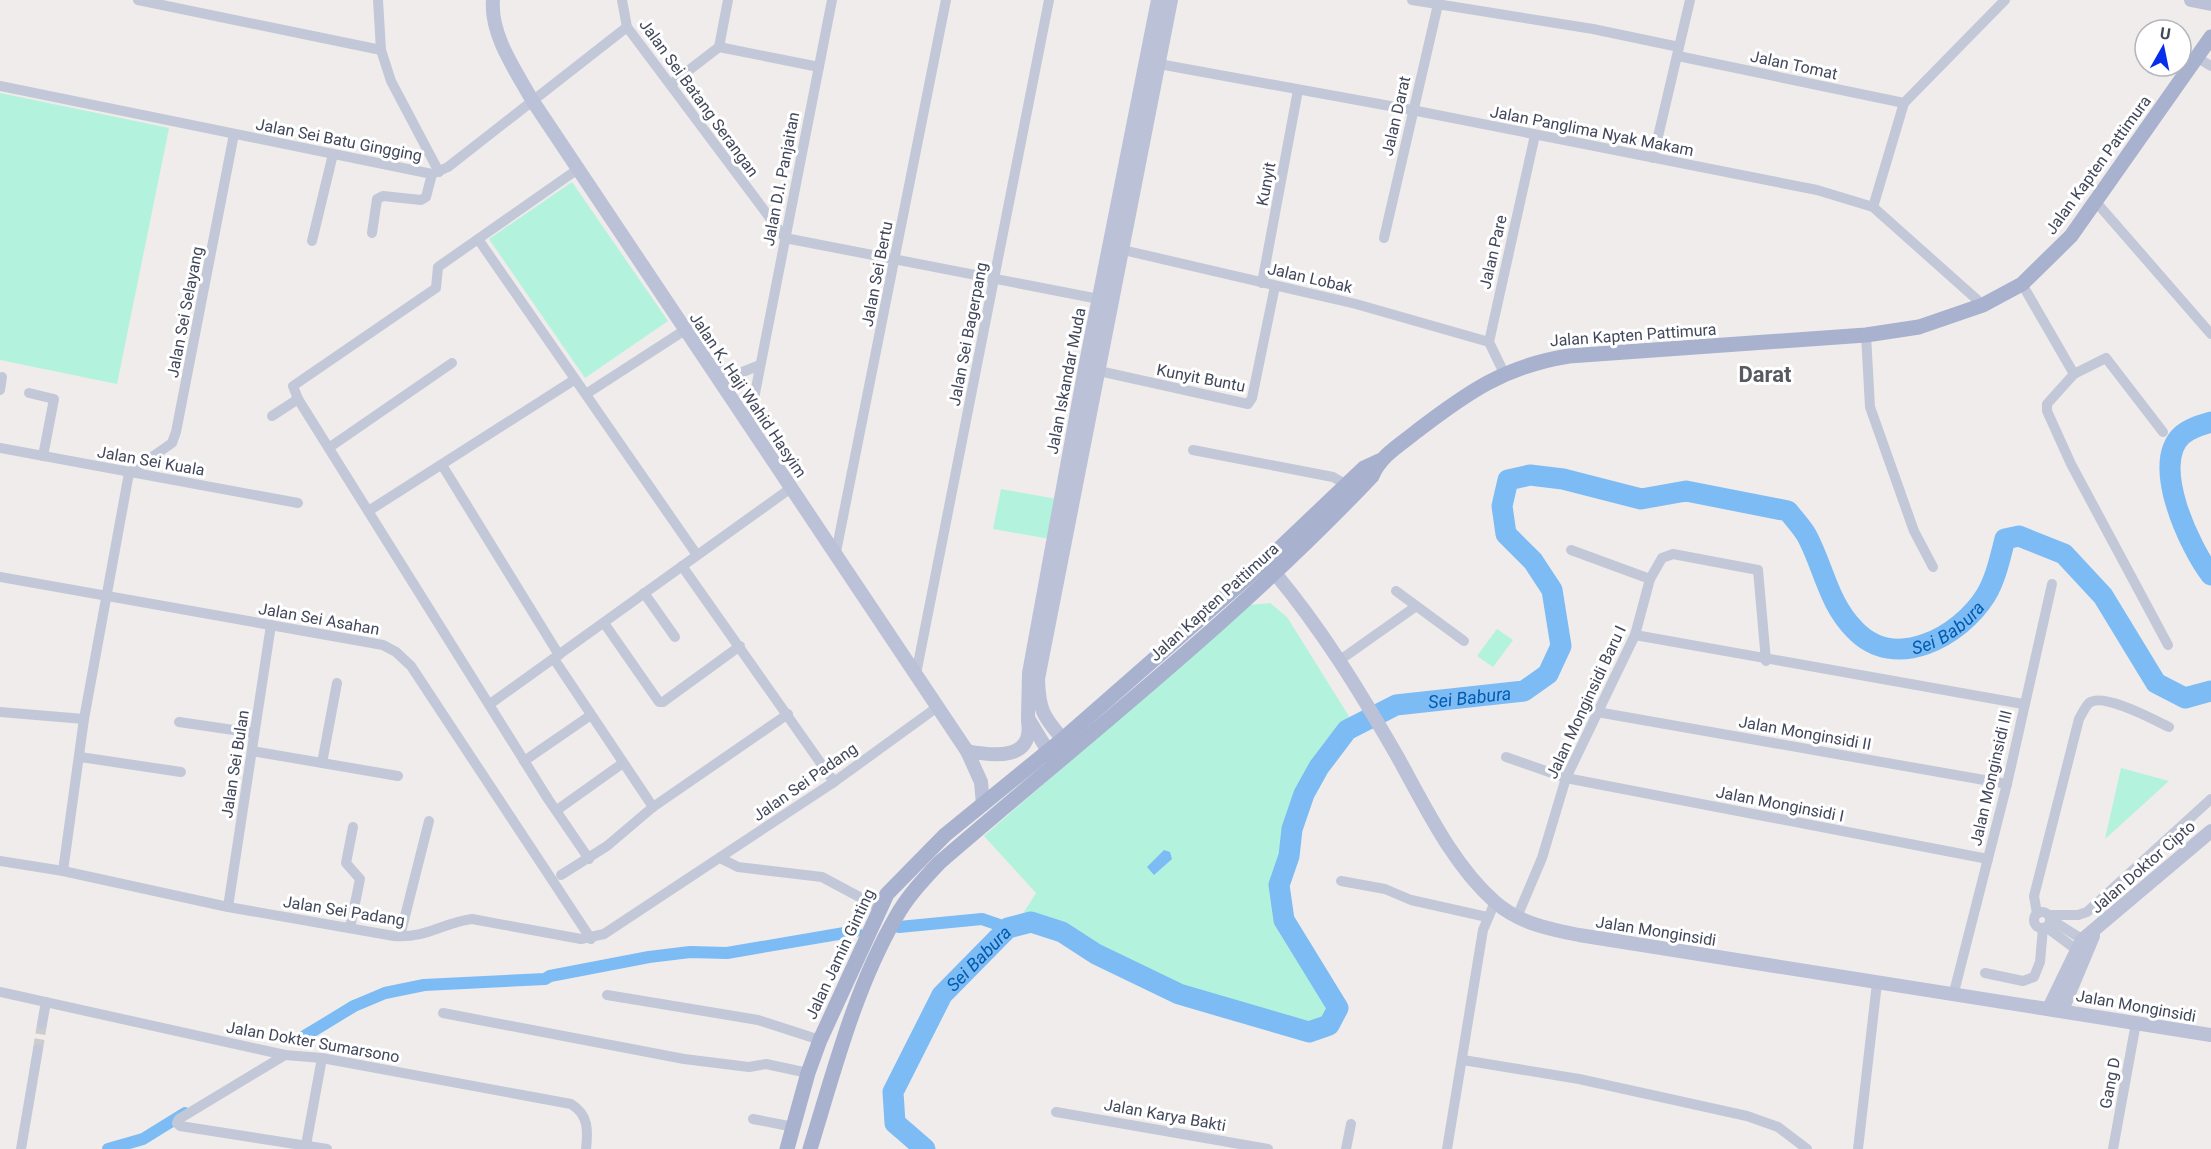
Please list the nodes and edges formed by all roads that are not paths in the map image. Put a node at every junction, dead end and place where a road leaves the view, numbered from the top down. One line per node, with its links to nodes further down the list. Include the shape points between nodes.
1 (138, 0): 20 (street)
2 (378, 0): 20 (street)
3 (493, 0): 28 (main road, Jalan K. Haji Wahid Hasyim, via 505,50)
4 (622, 0): 17 (street, Jalan Sei Batang Serangan)
5 (728, 0): 19 (street)
6 (832, 0): 24 (street, Jalan D.I. Panjaitan)
7 (946, 0): 45 (street, Jalan Sei Bertu)
8 (1050, 0): 46 (street, Jalan Sei Bagerpang)
9 (1158, 0): 23 (main road, Jalan Iskandar Muda)
10 (1171, 0): 23 (main road, Jalan Iskandar Muda)
11 (1412, 0): 15 (street, Jalan Tomat)
12 (1690, 0): 21 (street)
13 (2005, 0): 29 (street)
14 (2191, 0): 16 (main road)
15 (1438, 3): 21 (street, Jalan Tomat, via 1593,29); 30 (street, Jalan Darat)
16 (2211, 4)
17 (627, 27): 25 (street, Jalan Sei Batang Serangan); 28 (street, Jalan Sei Batu Gingging)
18 (2211, 38): 22 (main road, Jalan Kapten Pattimura)
19 (719, 47): 24 (street); 25 (street)
20 (381, 50): 36 (street, via 391,81)
21 (1678, 51): 29 (street, Jalan Tomat); 34 (street)
22 (2204, 62): 37 (main road, Jalan Kapten Pattimura)
23 (1153, 63): 27 (street, Jalan Panglima Nyak Makam); 44 (main road, Jalan Iskandar Muda); 50 (main road, Jalan Iskandar Muda)
24 (819, 67): 40 (street, Jalan D.I. Panjaitan)
25 (670, 84): 40 (street, Jalan Sei Batang Serangan)
26 (0, 86): 31 (street, Jalan Sei Batu Gingging)
27 (1299, 90): 30 (street, Jalan Panglima Nyak Makam); 47 (street, Kunyit)
28 (532, 100): 35 (main road, Jalan K. Haji Wahid Hasyim); 36 (street, Jalan Sei Batu Gingging)
29 (1904, 104): 38 (street)
30 (1412, 110): 32 (street, Jalan Panglima Nyak Makam); 41 (street, Jalan Darat)
31 (234, 134): 33 (street, Jalan Sei Batu Gingging); 78 (street, Jalan Sei Selayang, via 175,438)
32 (1535, 135): 34 (street, Jalan Panglima Nyak Makam); 55 (street, Jalan Pare)
33 (333, 154): 36 (street, Jalan Sei Batu Gingging); 43 (street)
34 (1653, 158): 38 (street, Jalan Panglima Nyak Makam, via 1817,190)
35 (578, 170): 42 (street); 52 (main road, Jalan K. Haji Wahid Hasyim)
36 (436, 173): 39 (street, via 422,200 383,196 377,199)
37 (2096, 202): 48 (main road, Jalan Kapten Pattimura, via 2071,236); 53 (street)
38 (1873, 207): 51 (street, Jalan Panglima Nyak Makam)
39 (372, 233)
40 (785, 238): 45 (street); 57 (street, Jalan D.I. Panjaitan)
41 (1384, 238)
42 (478, 239): 63 (street); 67 (street, via 438,267 436,288 295,384)
43 (312, 241)
44 (1123, 250): 47 (street, Jalan Lobak); 59 (main road, Jalan Iskandar Muda)
45 (896, 261): 46 (street); 84 (street, Jalan Sei Bertu)
46 (994, 278): 50 (street); 106 (street, Jalan Sei Bagerpang)
47 (1262, 283): 49 (street, Jalan Lobak)
48 (2022, 284): 51 (main road, Jalan Kapten Pattimura); 61 (street)
49 (1275, 286): 55 (street, Jalan Lobak, via 1356,304); 59 (street, Kunyit Buntu, via 1248,404)
50 (1099, 299): 68 (main road, Jalan Iskandar Muda)
51 (1983, 305): 54 (main road, Jalan Kapten Pattimura, via 1919,327)
52 (685, 330): 58 (main road, Jalan K. Haji Wahid Hasyim); 66 (street)
53 (2211, 334)
54 (1866, 335): 60 (main road, Jalan Kapten Pattimura, via 1569,356 1538,361); 87 (street, via 1870,407 1914,531)
55 (1489, 342): 60 (street)
56 (452, 363): 72 (street)
57 (760, 365): 58 (street, via 740,373); 70 (street, Jalan D.I. Panjaitan)
58 (712, 368): 70 (main road, Jalan K. Haji Wahid Hasyim)
59 (1099, 371): 68 (main road, Jalan Iskandar Muda)
60 (1504, 373): 76 (main road, Jalan Kapten Pattimura, via 1456,400)
61 (2074, 374): 71 (street, via 2102,358 2110,360); 101 (street, via 2049,400 2047,411 2071,464)
62 (2, 377): 64 (street)
63 (574, 380): 66 (street); 77 (street)
64 (0, 390)
65 (29, 393): 75 (street, via 54,399)
66 (586, 394): 85 (street)
67 (298, 399): 69 (street); 72 (street)
68 (1083, 415): 115 (main road, Jalan Iskandar Muda, via 1029,673); 120 (main road, Jalan Iskandar Muda, via 1038,679 1039,705)
69 (272, 416)
70 (749, 424): 80 (main road, Jalan K. Haji Wahid Hasyim)
71 (2163, 432)
72 (330, 447): 82 (street)
73 (0, 448): 75 (street, Jalan Sei Kuala)
74 (1193, 450): 79 (street, via 1333,477)
75 (43, 456): 78 (street, Jalan Sei Kuala)
76 (1379, 461): 79 (main road, Jalan Kapten Pattimura, via 1364,468); 88 (main road, Jalan Kapten Pattimura, via 1366,483)
77 (442, 465): 82 (street); 103 (street)
78 (129, 473): 81 (street, Jalan Sei Kuala); 94 (street)
79 (1347, 485): 120 (main road, Jalan Kapten Pattimura)
80 (791, 488): 84 (main road, Jalan K. Haji Wahid Hasyim); 85 (street)
81 (298, 503)
82 (370, 510): 108 (street)
83 (1571, 550): 90 (street)
84 (836, 552): 106 (main road, Jalan K. Haji Wahid Hasyim)
85 (697, 555): 86 (street)
86 (682, 566): 93 (street); 102 (street)
87 (1933, 567)
88 (1274, 572): 104 (main road, Jalan Monginsidi); 120 (main road, Jalan Kapten Pattimura, via 1175,663)
89 (0, 577): 94 (street, Jalan Sei Asahan)
90 (1650, 579): 98 (street, Jalan Monginsidi Baru I); 105 (street, Jalan Monginsidi Baru I, via 1662,558 1673,554 1758,570)
91 (2052, 584): 109 (street)
92 (1395, 591): 95 (street)
93 (644, 593): 96 (street); 99 (street)
94 (106, 597): 97 (street, Jalan Sei Asahan); 116 (street)
95 (1415, 607): 100 (street); 104 (street)
96 (604, 623): 102 (street, via 659,702); 103 (street)
97 (271, 625): 119 (street, Jalan Sei Bulan); 157 (street, Jalan Sei Asahan, via 383,645 411,666)
98 (1635, 635): 105 (street, Jalan Monginsidi III); 112 (street, Jalan Monginsidi Baru I)
99 (675, 637)
100 (1464, 641)
101 (2168, 645)
102 (740, 646): 113 (street)
103 (557, 657): 108 (street); 114 (street)
104 (1340, 660): 149 (main road, Jalan Monginsidi, via 1443,836 1471,877)
105 (1766, 660): 109 (street, Jalan Monginsidi III)
106 (916, 674): 110 (main road, Jalan K. Haji Wahid Hasyim)
107 (337, 683): 128 (street)
108 (490, 704): 126 (street)
109 (2023, 704): 134 (street, Jalan Monginsidi III)
110 (936, 708): 122 (main road, Jalan K. Haji Wahid Hasyim); 133 (street, Jalan Sei Padang)
111 (0, 712): 116 (street)
112 (1597, 712): 132 (street, Jalan Monginsidi Baru I); 134 (street, Jalan Monginsidi II)
113 (788, 714): 133 (street); 137 (street)
114 (591, 715): 126 (street); 129 (street)
115 (1028, 718): 122 (main road, Jalan Iskandar Muda, via 1028,737 1017,751 1004,756); 125 (main road)
116 (84, 719): 123 (street)
117 (179, 722): 119 (street)
118 (2169, 727): 154 (street, via 2111,702 2096,700 2088,704 2079,719 2034,896 2035,924)
119 (254, 733): 121 (street, Jalan Sei Bulan)
120 (1067, 745): 125 (main road, Jalan Jamin Ginting)
121 (252, 751): 128 (street); 150 (street, Jalan Sei Bulan)
122 (967, 751): 127 (main road); 136 (main road, Jalan K. Haji Wahid Hasyim, via 981,782)
123 (80, 757): 130 (street); 146 (street)
124 (1506, 757): 132 (street, Jalan Monginsidi I)
125 (1051, 760): 127 (main road, Jalan Jamin Ginting); 171 (main road, Jalan Jamin Ginting, via 913,891 896,917)
126 (524, 761): 138 (street)
127 (1031, 762): 136 (main road, Jalan Jamin Ginting)
128 (322, 763): 131 (street)
129 (623, 763): 137 (street); 138 (street)
130 (181, 772)
131 (398, 777)
132 (1566, 778): 144 (street, Jalan Monginsidi I); 153 (street, Jalan Monginsidi Baru I, via 1542,858)
133 (834, 782): 142 (street, Jalan Sei Padang)
134 (2007, 784): 144 (street, Jalan Monginsidi III)
135 (2211, 799): 154 (street, via 2086,912)
136 (983, 804): 151 (main road, Jalan Jamin Ginting, via 916,862 886,894)
137 (653, 807): 143 (street)
138 (557, 810): 143 (street)
139 (429, 821): 156 (street)
140 (352, 826): 155 (street, via 346,863 361,877)
141 (2210, 832): 158 (main road, Jalan Doktor Cipto, via 2096,929)
142 (720, 858): 151 (street, via 738,867 822,877); 157 (street, Jalan Sei Padang, via 616,928)
143 (589, 859): 147 (street)
144 (1988, 859): 163 (street, Jalan Monginsidi III)
145 (0, 861): 146 (street, Jalan Sei Padang)
146 (63, 872): 150 (street, Jalan Sei Padang)
147 (561, 875)
148 (1341, 881): 152 (street)
149 (1495, 902): 152 (street); 153 (main road, Jalan Monginsidi)
150 (228, 907): 155 (street, Jalan Sei Padang)
151 (880, 908): 170 (main road, Jalan Jamin Ginting)
152 (1487, 917): 175 (street)
153 (1517, 917): 160 (main road, Jalan Monginsidi, via 1579,935)
154 (2047, 922): 158 (street); 159 (street, via 2034,977 2022,981)
155 (350, 928): 156 (street, Jalan Sei Padang)
156 (400, 936): 157 (street, Jalan Sei Padang, via 427,934 459,920 472,919)
157 (591, 939)
158 (2083, 947): 165 (main road)
159 (1985, 973)
160 (1877, 983): 163 (main road, Jalan Monginsidi); 192 (street)
161 (0, 992): 164 (street, Jalan Dokter Sumarsono)
162 (607, 995): 170 (street, via 758,1020)
163 (1953, 996): 165 (main road, Jalan Monginsidi)
164 (46, 1002): 168 (street); 173 (street, Jalan Dokter Sumarsono)
165 (2056, 1009): 167 (main road, Jalan Monginsidi)
166 (443, 1013): 176 (street, via 684,1059 749,1067 766,1064)
167 (2136, 1023): 169 (main road, Jalan Monginsidi); 193 (street, Gang D)
168 (42, 1024)
169 (2211, 1035)
170 (820, 1040): 171 (main road); 176 (main road, Jalan Jamin Ginting)
171 (841, 1047): 187 (main road, Jalan Jamin Ginting)
172 (38, 1049): 183 (street)
173 (285, 1054): 174 (street, Jalan Dokter Sumarsono); 182 (street, via 177,1123)
174 (322, 1058): 182 (street); 185 (street, Jalan Dokter Sumarsono, via 572,1104 588,1128)
175 (1463, 1060): 190 (street); 191 (street, via 1579,1079 1730,1111 1778,1127)
176 (808, 1073): 180 (main road, Jalan Jamin Ginting)
177 (1056, 1112): 181 (street, Jalan Karya Bakti)
178 (753, 1119): 180 (street)
179 (1351, 1124): 189 (street)
180 (794, 1126): 186 (main road, Jalan Jamin Ginting)
181 (1209, 1143): 188 (street, Jalan Karya Bakti)
182 (306, 1145): 184 (street)
183 (21, 1149)
184 (327, 1149)
185 (586, 1149)
186 (787, 1149)
187 (810, 1149)
188 (1268, 1149)
189 (1346, 1149)
190 (1447, 1149)
191 (1807, 1149)
192 (1858, 1149)
193 (2113, 1149)

